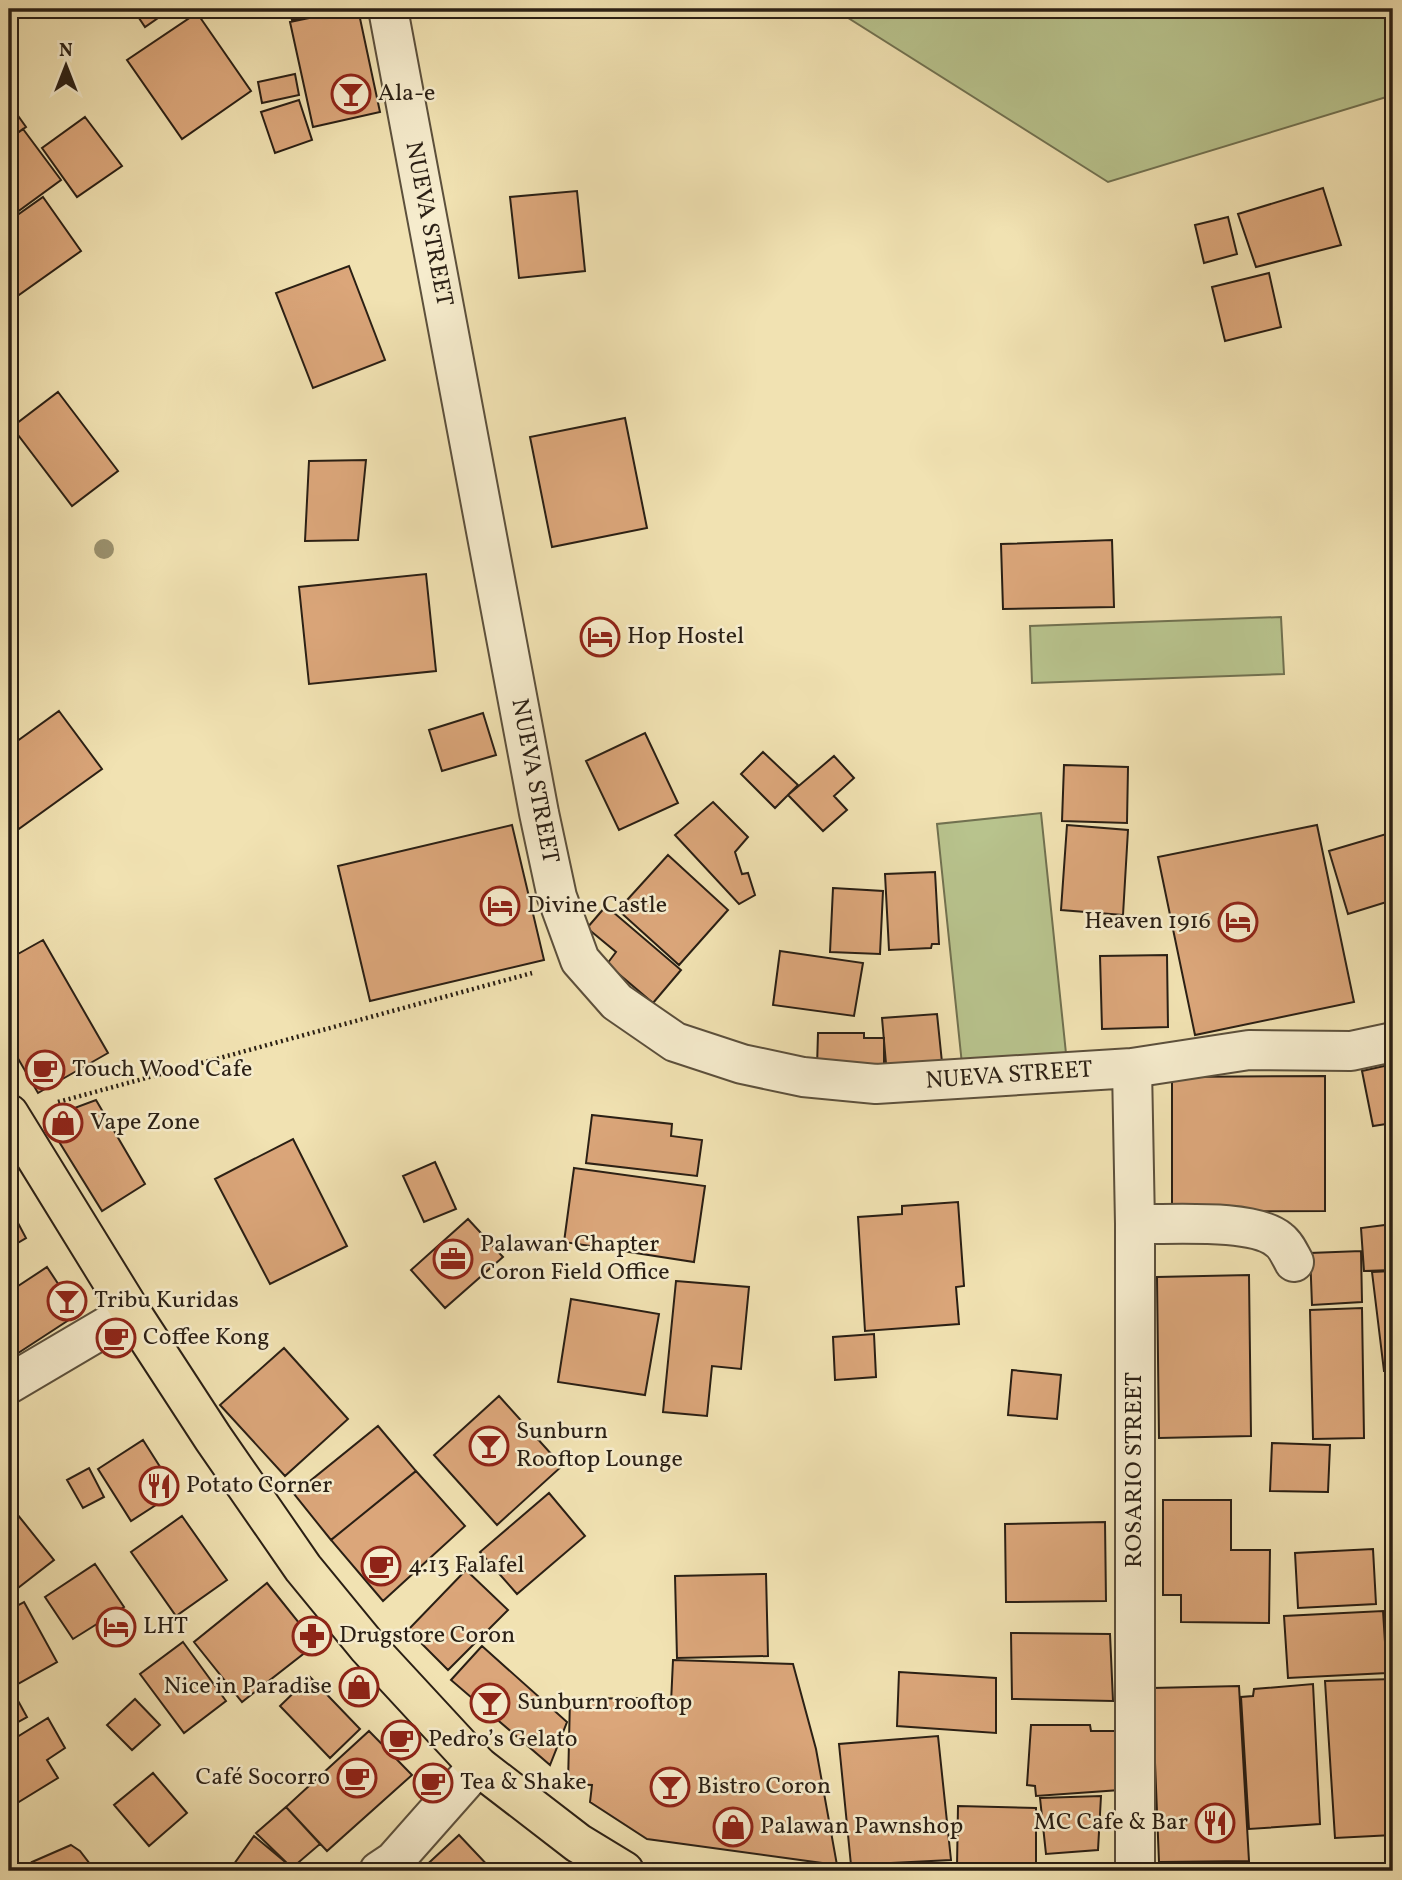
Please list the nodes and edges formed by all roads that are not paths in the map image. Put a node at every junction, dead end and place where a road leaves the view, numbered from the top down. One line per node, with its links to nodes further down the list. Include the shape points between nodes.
1 (388, 9): 3 (street, NUEVA STREET, via 539,813 557,897 580,960 617,1002 675,1042 803,1077 876,1084)
2 (1393, 1042): 3 (street, NUEVA STREET, via 1350,1051 1249,1050)
3 (1132, 1068): 5 (street, ROSARIO STREET)
4 (9, 1114): 7 (main road)
5 (1135, 1224): 6 (street, via 1247,1226 1281,1241); 12 (street, ROSARIO STREET)
6 (1294, 1262)
7 (131, 1312): 8 (street); 9 (main road, via 303,1568 367,1646)
8 (9, 1384)
9 (478, 1766): 10 (street, via 394,1861); 11 (main road, via 578,1843)
10 (379, 1871)
11 (624, 1871)
12 (1135, 1871)

